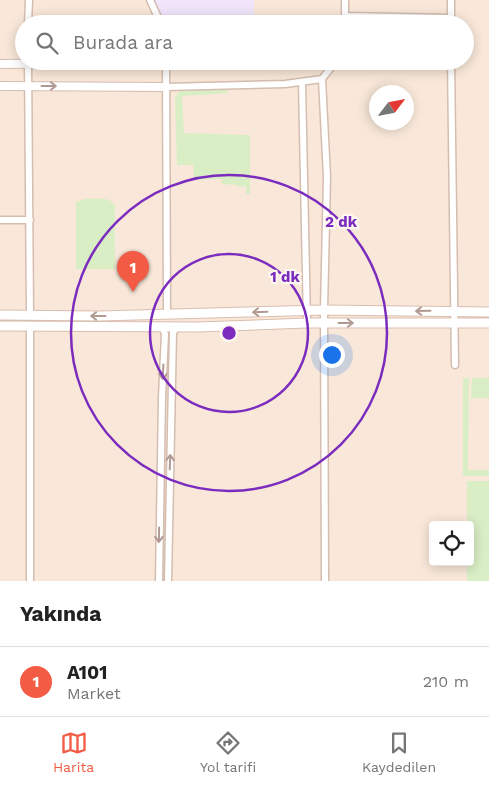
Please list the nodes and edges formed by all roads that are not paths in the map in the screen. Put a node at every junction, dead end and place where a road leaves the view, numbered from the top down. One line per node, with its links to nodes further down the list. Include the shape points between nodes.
1 (29, 0): 5 (street)
2 (150, 0): 6 (street)
3 (345, 0): 7 (street)
4 (451, 0): 8 (street)
5 (28, 15)
6 (157, 15)
7 (345, 15)
8 (451, 15)
9 (15, 63): 10 (street)
10 (0, 64)
11 (28, 70): 18 (street)
12 (166, 70): 19 (street)
13 (329, 70): 15 (street)
14 (451, 70): 24 (street)
15 (322, 80): 16 (street); 23 (street, via 328,177)
16 (302, 82): 19 (street); 22 (street)
17 (0, 86): 18 (street)
18 (28, 86): 19 (street, one-way to 19); 21 (street)
19 (166, 87): 26 (street)
20 (0, 220): 21 (street)
21 (30, 220): 28 (street)
22 (306, 310): 23 (main road); 26 (main road, one-way to 26); 29 (street)
23 (324, 310): 24 (main road, one-way to 23); 30 (street)
24 (454, 310): 25 (main road); 31 (street)
25 (489, 312)
26 (167, 314): 28 (main road, one-way to 28)
27 (0, 315): 28 (main road)
28 (30, 315)
29 (307, 323): 30 (main road); 36 (main road)
30 (325, 323): 31 (main road, one-way to 31); 41 (street)
31 (455, 323): 32 (main road); 37 (street)
32 (489, 323)
33 (0, 326): 34 (main road)
34 (30, 326): 35 (main road); 38 (street)
35 (159, 326): 36 (main road); 39 (street, one-way to 39, via 165,334)
36 (179, 326): 40 (street, one-way to 36, via 173,332)
37 (455, 365)
38 (30, 581)
39 (159, 581)
40 (168, 581)
41 (325, 581)

